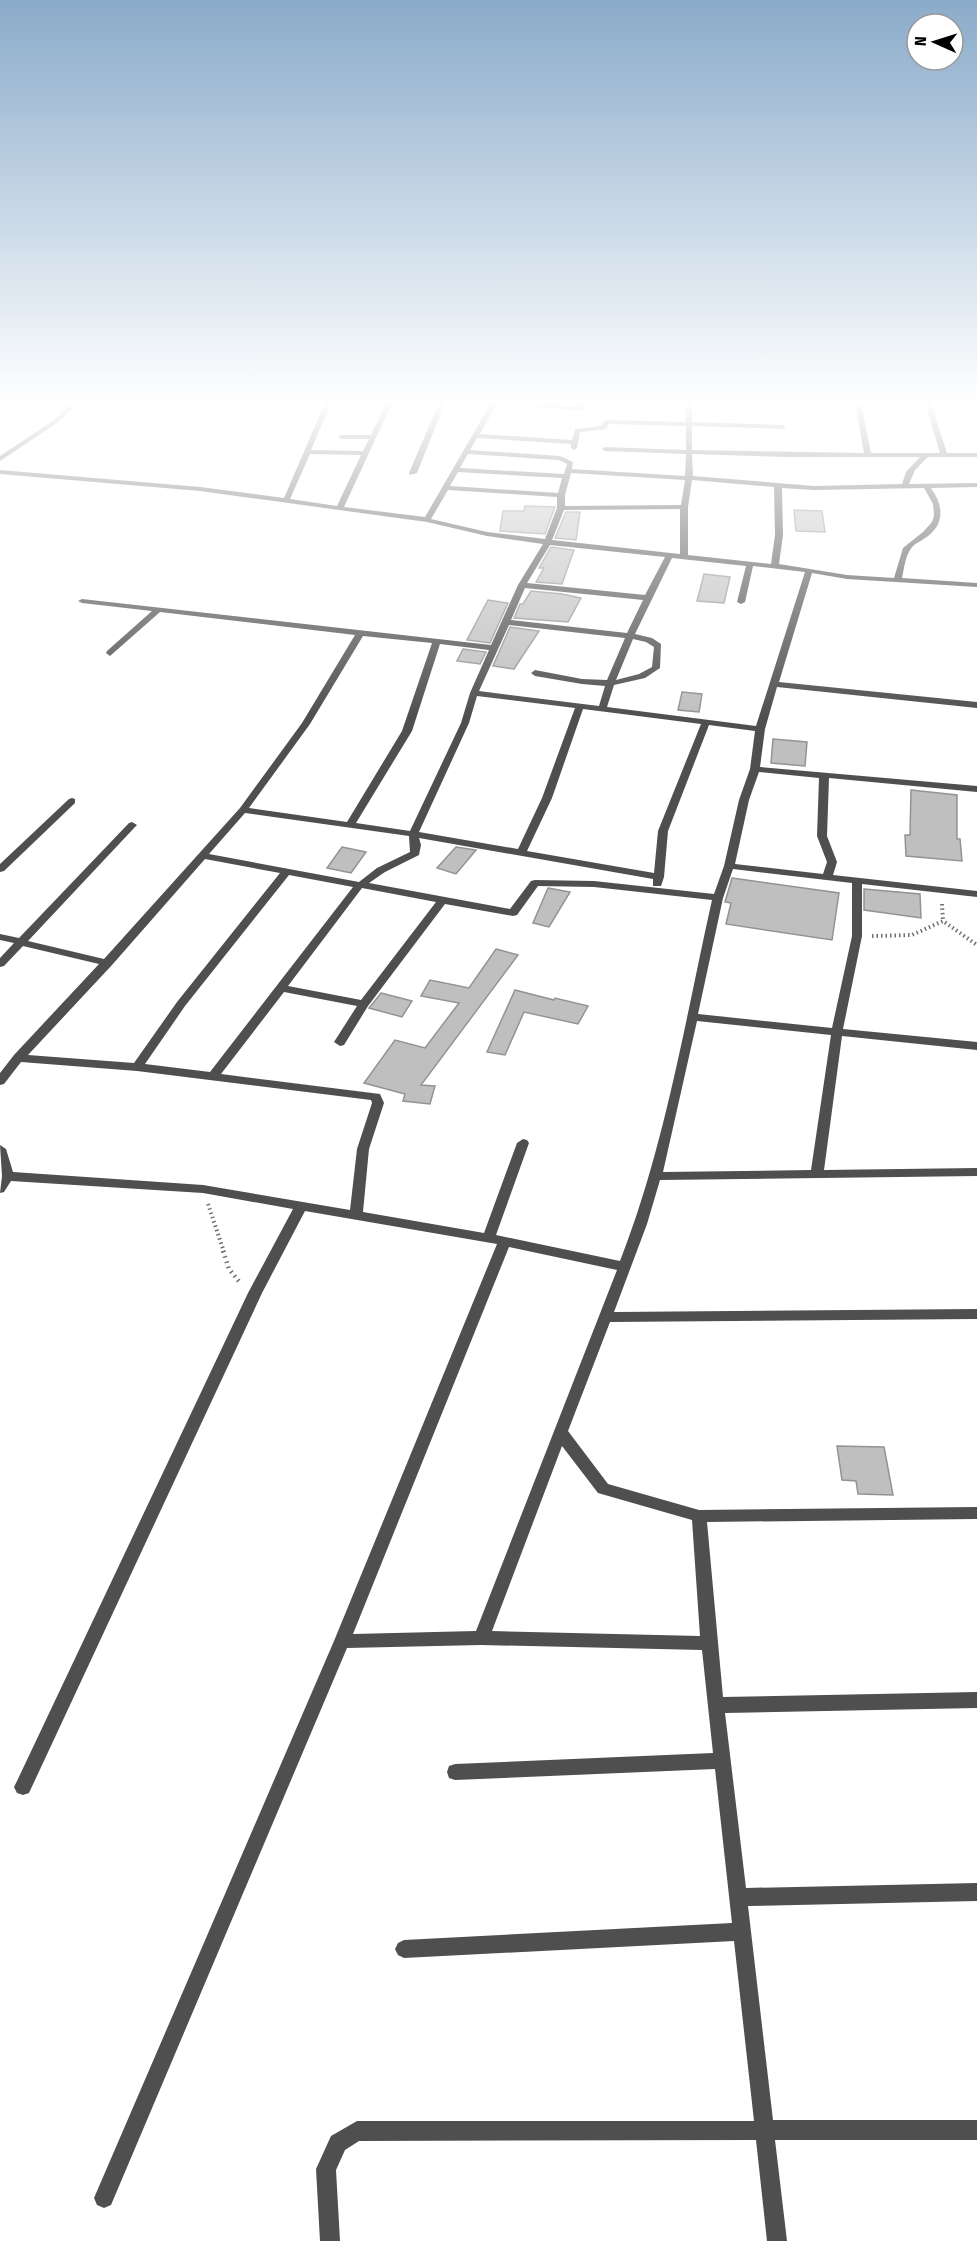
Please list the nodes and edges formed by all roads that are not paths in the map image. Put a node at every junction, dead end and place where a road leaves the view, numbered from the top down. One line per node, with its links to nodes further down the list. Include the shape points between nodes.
1 (684, 507): 12 (street)
2 (337, 508): 3 (street)
3 (340, 508): 9 (street)
4 (434, 508): 9 (street)
5 (561, 508): 6 (street); 10 (street)
6 (613, 508)
7 (778, 508): 14 (street)
8 (938, 508): 16 (street, via 933,526 907,549)
9 (427, 520): 10 (street, via 487,534)
10 (548, 542): 11 (street); 17 (street)
11 (670, 555): 12 (street); 19 (street)
12 (684, 556): 13 (street)
13 (750, 564): 14 (street); 21 (street)
14 (775, 566): 15 (street)
15 (809, 570): 16 (street); 31 (street)
16 (897, 580): 18 (street)
17 (522, 585): 19 (street); 23 (street)
18 (977, 585)
19 (648, 598): 25 (street)
20 (82, 601): 22 (street)
21 (741, 603)
22 (159, 609): 24 (street); 28 (street)
23 (507, 622): 25 (street); 27 (street)
24 (360, 633): 26 (street); 42 (street, via 306,724)
25 (631, 636): 30 (street); 30 (street, via 658,646 656,668 643,678)
26 (437, 641): 27 (street); 44 (street, via 407,731)
27 (494, 648): 32 (street)
28 (110, 653)
29 (535, 673): 30 (street)
30 (609, 684): 35 (street)
31 (773, 684): 33 (street); 37 (street)
32 (474, 693): 34 (street); 45 (street, via 465,723)
33 (977, 705)
34 (579, 706): 35 (street); 46 (street, via 547,798)
35 (602, 709): 36 (street)
36 (706, 722): 37 (street); 51 (street, via 663,831)
37 (760, 729): 38 (street)
38 (755, 769): 39 (street); 48 (street)
39 (824, 775): 40 (street); 52 (street, via 822,836 832,862)
40 (977, 789)
41 (72, 801): 49 (street)
42 (243, 810): 44 (street); 47 (street)
43 (132, 825): 60 (street)
44 (349, 826): 45 (street)
45 (413, 834): 46 (street); 54 (street, via 415,853)
46 (521, 853): 51 (street)
47 (203, 856): 50 (street); 61 (street)
48 (729, 866): 52 (street); 57 (street)
49 (0, 869)
50 (285, 872): 54 (street); 70 (street, via 181,1004)
51 (659, 877): 55 (street)
52 (827, 878): 53 (street)
53 (857, 882): 56 (street); 66 (street, via 857,936)
54 (359, 886): 58 (street); 63 (street)
55 (654, 891): 57 (street); 58 (street, via 594,884 535,884 513,913)
56 (977, 894)
57 (718, 898): 65 (street)
58 (442, 901): 64 (street)
59 (0, 937): 60 (street)
60 (21, 942): 61 (street); 62 (street)
61 (108, 963): 69 (street)
62 (0, 964)
63 (282, 988): 64 (street); 71 (street)
64 (364, 1005): 67 (street)
65 (692, 1017): 66 (street); 78 (street)
66 (837, 1032): 68 (street); 76 (street)
67 (340, 1042)
68 (977, 1046)
69 (18, 1058): 70 (street); 72 (street)
70 (137, 1067): 71 (street)
71 (213, 1076): 81 (street, via 376,1097 378,1103 363,1149)
72 (0, 1081)
73 (522, 1143): 82 (street)
74 (0, 1149): 77 (street)
75 (977, 1172): 76 (street)
76 (818, 1173): 78 (street)
77 (8, 1176): 79 (street); 80 (street, via 203,1189)
78 (655, 1176): 84 (street)
79 (0, 1189)
80 (301, 1206): 81 (street); 97 (street, via 255,1293)
81 (356, 1216): 82 (street)
82 (488, 1238): 83 (street)
83 (505, 1241): 84 (street); 91 (street)
84 (625, 1267): 86 (street)
85 (977, 1314): 86 (street)
86 (605, 1317): 87 (street)
87 (561, 1433): 89 (street, via 603,1489); 90 (street)
88 (977, 1513): 89 (street)
89 (699, 1516): 92 (street)
90 (481, 1638): 91 (street); 92 (street)
91 (342, 1641): 104 (street)
92 (709, 1643): 94 (street)
93 (977, 1700): 94 (street)
94 (716, 1706): 95 (street)
95 (723, 1761): 96 (street); 99 (street)
96 (455, 1772)
97 (23, 1787)
98 (977, 1892): 99 (street)
99 (738, 1897): 100 (street)
100 (742, 1932): 101 (street); 102 (street)
101 (404, 1949)
102 (764, 2129): 103 (street); 105 (street, via 357,2131 338,2143 326,2169); 106 (street)
103 (977, 2130)
104 (104, 2198)
105 (330, 2241)
106 (777, 2241)

